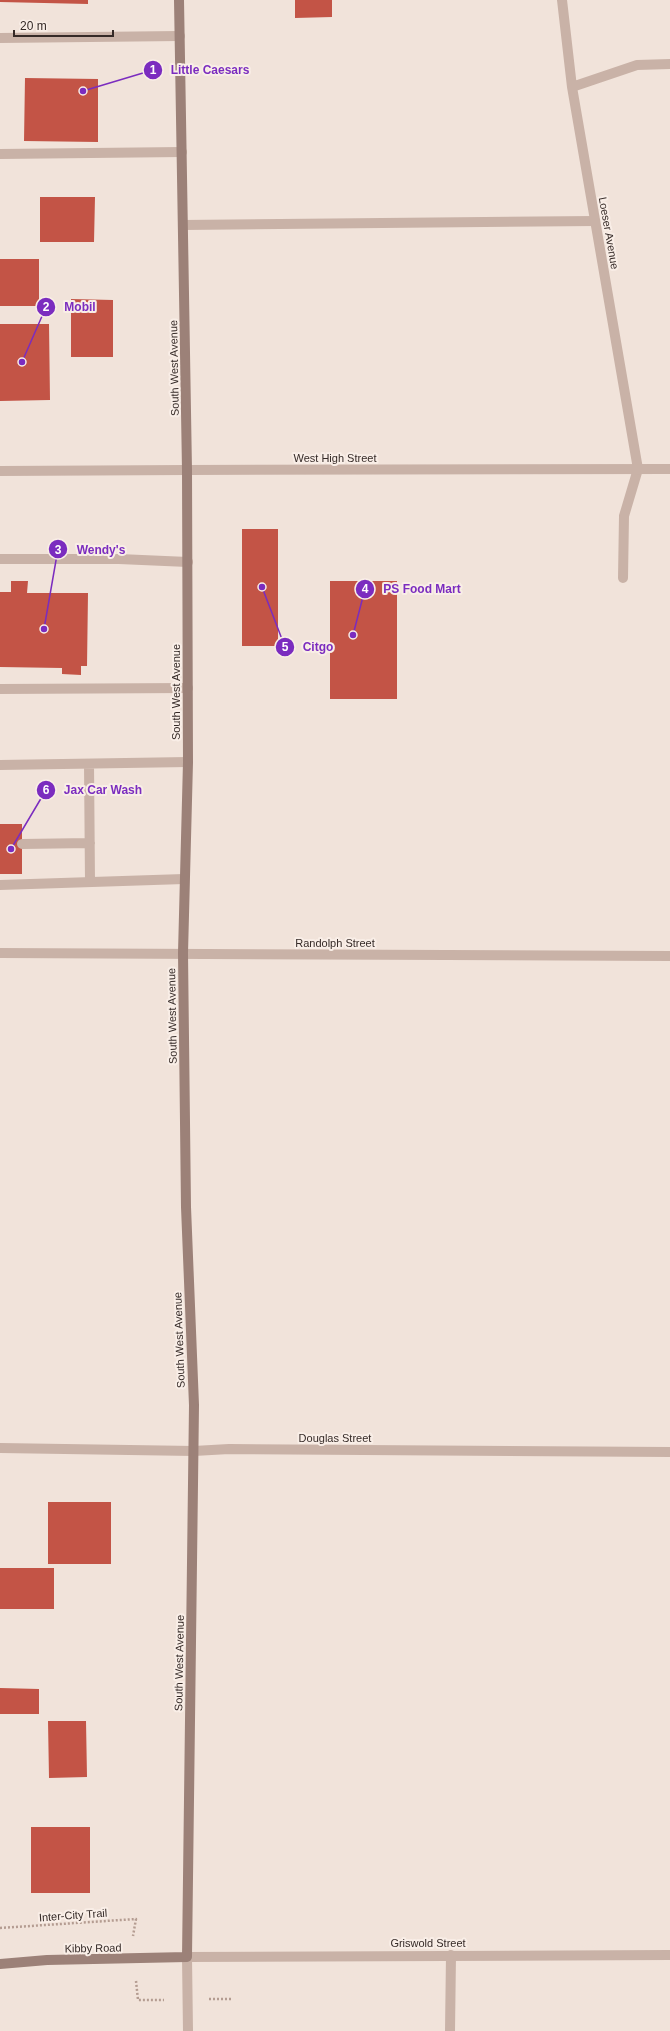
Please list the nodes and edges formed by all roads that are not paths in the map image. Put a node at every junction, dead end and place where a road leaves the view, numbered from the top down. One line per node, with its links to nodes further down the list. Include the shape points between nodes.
1 (179, 0): 3 (main road, South West Avenue)
2 (562, 0): 6 (street, Loeser Avenue)
3 (180, 36): 4 (street); 7 (main road, South West Avenue)
4 (0, 38)
5 (670, 64): 6 (street, via 637,65)
6 (572, 86): 9 (street, Loeser Avenue)
7 (182, 152): 8 (street); 10 (main road, South West Avenue)
8 (0, 154)
9 (595, 221): 10 (street); 11 (street, Loeser Avenue)
10 (183, 225): 14 (main road, South West Avenue)
11 (638, 469): 12 (street, West High Street); 14 (street, West High Street); 17 (street, via 624,516)
12 (670, 469)
13 (0, 470): 14 (street, West High Street)
14 (187, 470): 16 (main road, South West Avenue)
15 (0, 559): 16 (street)
16 (188, 562): 18 (main road, South West Avenue)
17 (623, 578)
18 (188, 688): 19 (street); 20 (main road, South West Avenue)
19 (0, 689)
20 (188, 762): 21 (street); 25 (main road, South West Avenue)
21 (89, 764): 22 (street); 23 (street)
22 (0, 765)
23 (90, 843): 24 (street); 26 (street)
24 (22, 844)
25 (184, 880): 26 (street); 29 (main road, South West Avenue)
26 (90, 882): 27 (street)
27 (0, 885)
28 (0, 953): 29 (street, Randolph Street)
29 (183, 953): 30 (street, Randolph Street); 32 (main road, South West Avenue, via 186,1207)
30 (670, 956)
31 (0, 1448): 32 (street, Douglas Street)
32 (194, 1451): 33 (street, Douglas Street, via 229,1449); 36 (main road, South West Avenue)
33 (670, 1452)
34 (451, 1955): 35 (street, Griswold Street); 36 (street, Griswold Street); 39 (street)
35 (670, 1956)
36 (187, 1957): 37 (main road, Kibby Road, via 47,1960); 38 (street, South West Avenue)
37 (0, 1964)
38 (188, 2031)
39 (450, 2031)

